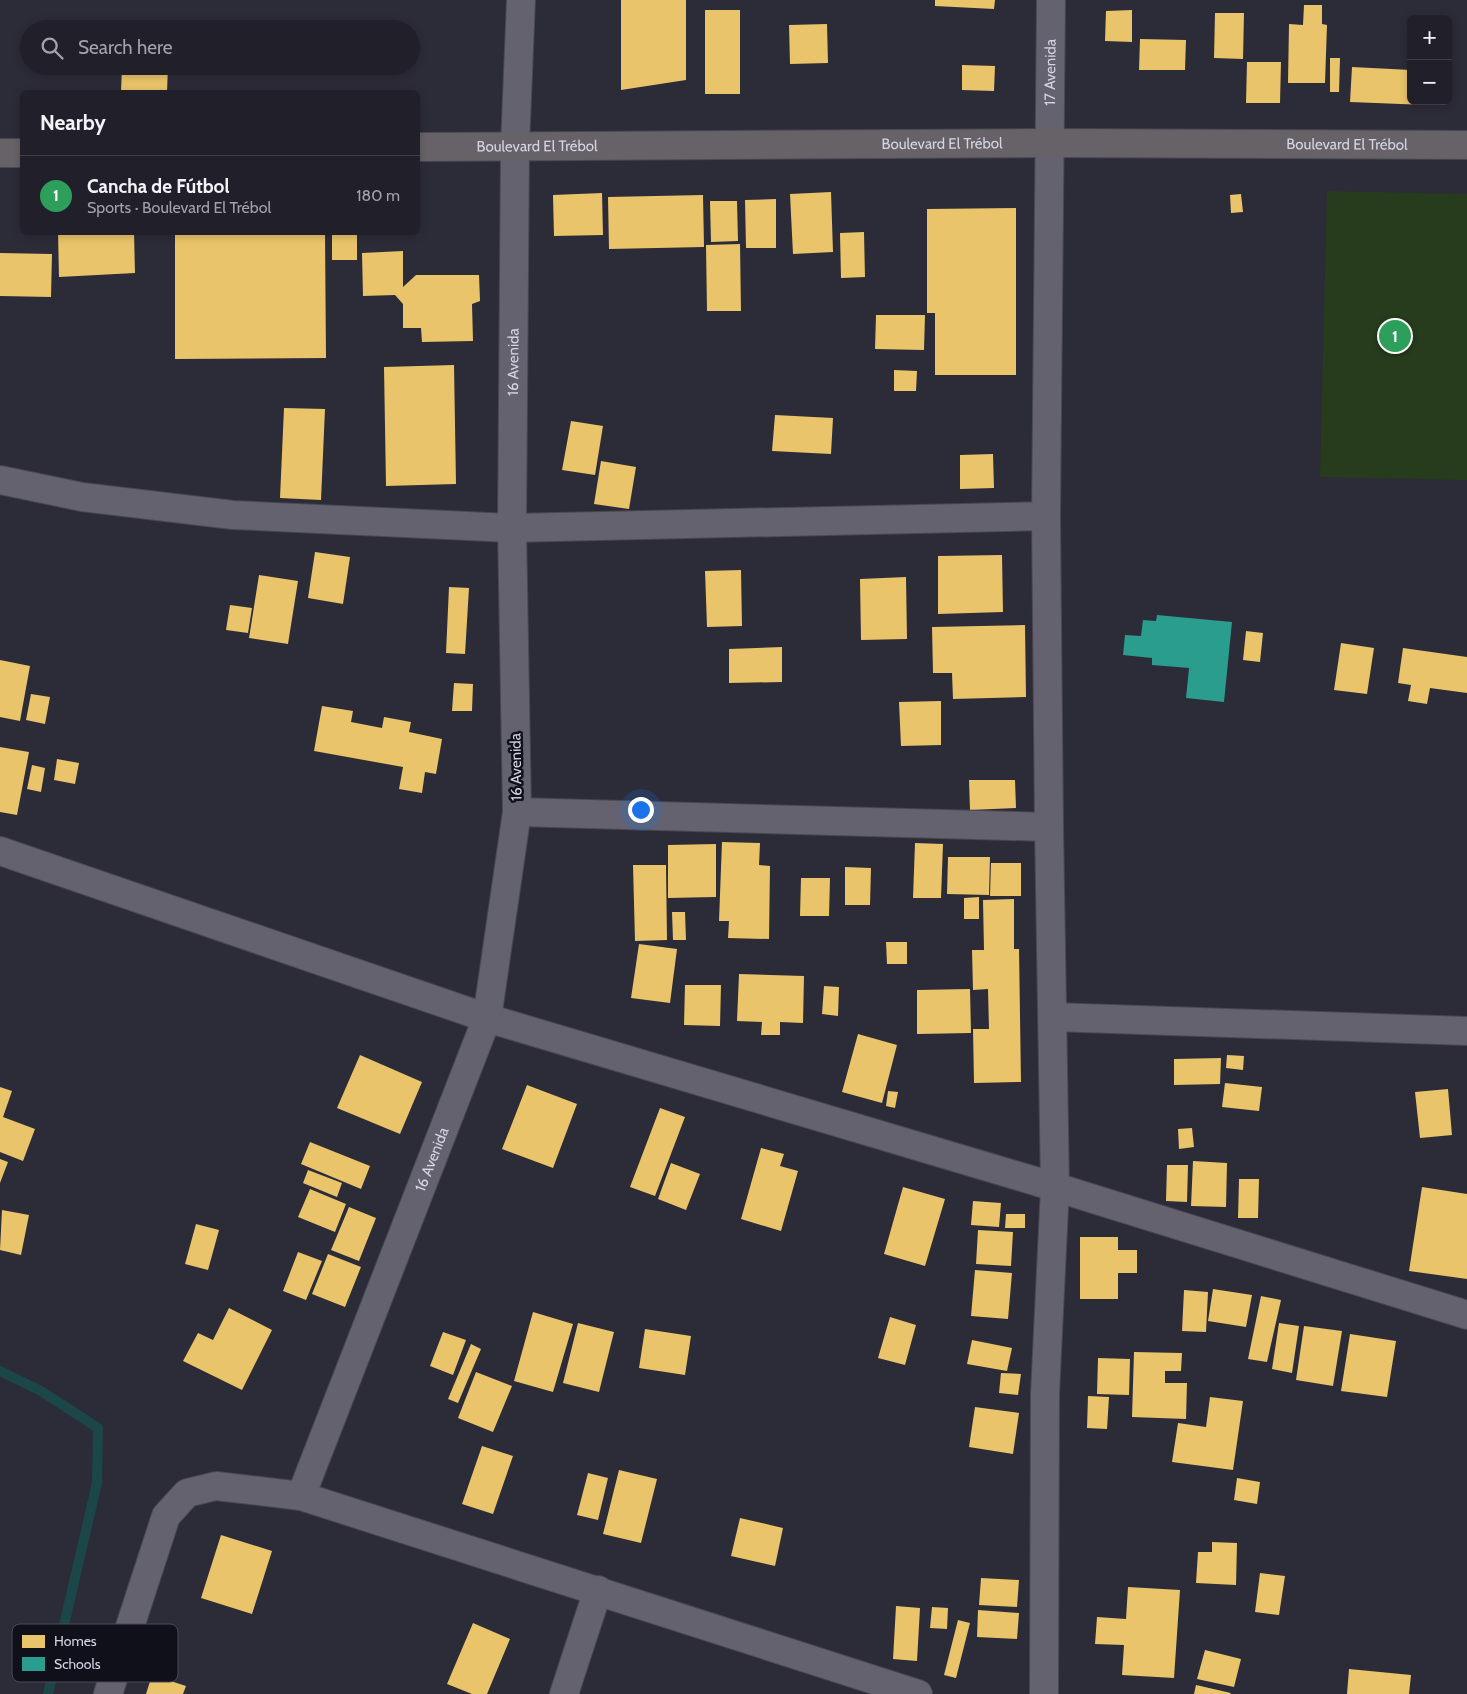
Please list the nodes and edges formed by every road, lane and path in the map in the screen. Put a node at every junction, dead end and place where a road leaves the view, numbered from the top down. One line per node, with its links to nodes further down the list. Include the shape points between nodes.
1 (521, 0): 5 (street, 16 Avenida)
2 (1051, 0): 3 (street, 17 Avenida)
3 (1051, 143): 4 (main road, Boulevard El Trébol); 5 (main road, Boulevard El Trébol); 10 (street, 17 Avenida)
4 (1467, 145)
5 (515, 146): 6 (main road, Boulevard El Trébol); 11 (street, 16 Avenida)
6 (420, 147)
7 (0, 153): 8 (main road)
8 (20, 153)
9 (0, 480): 11 (street, via 82,498 233,515)
10 (1046, 516): 11 (street); 13 (street, 17 Avenida)
11 (512, 528): 12 (street, 16 Avenida)
12 (517, 812): 13 (street); 16 (street, 16 Avenida)
13 (1048, 827): 15 (street, 17 Avenida)
14 (0, 851): 16 (street)
15 (1052, 1017): 17 (street); 18 (street, 17 Avenida)
16 (487, 1018): 18 (street); 20 (street, 16 Avenida)
17 (1467, 1032)
18 (1055, 1187): 19 (street); 27 (street, 17 Avenida, via 1045,1394)
19 (1467, 1315)
20 (300, 1496): 21 (street); 22 (street, via 216,1486 187,1493 166,1516)
21 (598, 1590): 25 (street); 26 (street)
22 (131, 1624)
23 (112, 1682): 24 (street)
24 (108, 1694)
25 (564, 1694)
26 (918, 1694)
27 (1044, 1694)

